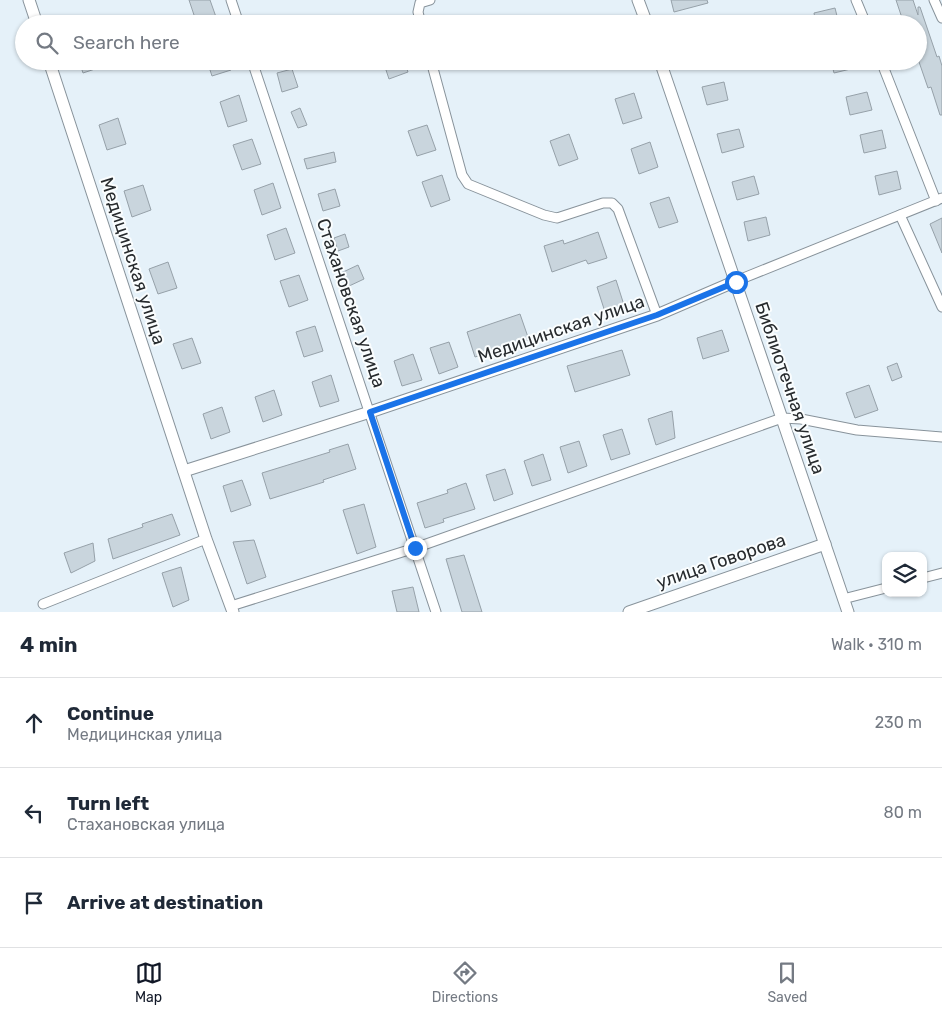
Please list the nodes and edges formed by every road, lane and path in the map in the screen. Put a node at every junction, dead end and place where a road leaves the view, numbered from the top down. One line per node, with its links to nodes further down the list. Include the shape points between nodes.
1 (29, 0): 7 (street)
2 (231, 0): 8 (street)
3 (430, 0): 9 (street, via 420,3)
4 (638, 0): 10 (street)
5 (856, 0): 11 (street)
6 (934, 0): 12 (street)
7 (34, 15)
8 (236, 15)
9 (419, 15)
10 (644, 15)
11 (862, 15)
12 (942, 18)
13 (52, 70): 26 (street, Медицинская улица)
14 (255, 70): 23 (street, Стахановская улица)
15 (433, 70): 22 (street, via 462,175 468,184 544,216 557,218 612,203 618,209)
16 (663, 70): 20 (street, Библиотечная улица)
17 (884, 70): 18 (street)
18 (939, 199): 19 (street, Медицинская улица)
19 (900, 215): 20 (street, Медицинская улица); 21 (street)
20 (736, 282): 22 (street, Медицинская улица); 24 (street, Библиотечная улица)
21 (942, 307)
22 (657, 315): 23 (street, Медицинская улица)
23 (370, 412): 26 (street, Медицинская улица); 29 (street, Стахановская улица)
24 (782, 418): 25 (street, via 801,418 857,430); 28 (street, Библиотечная улица); 29 (street)
25 (942, 437)
26 (184, 471): 27 (street, Медицинская улица)
27 (206, 538): 34 (street); 35 (street, Медицинская улица)
28 (825, 544): 33 (street, Библиотечная улица); 37 (street, улица Говорова)
29 (415, 548): 35 (street); 36 (street, Стахановская улица)
30 (942, 573): 31 (street)
31 (927, 577)
32 (882, 589): 33 (street)
33 (843, 599): 38 (street, Библиотечная улица)
34 (43, 604)
35 (232, 609)
36 (436, 612)
37 (629, 612)
38 (848, 612)

